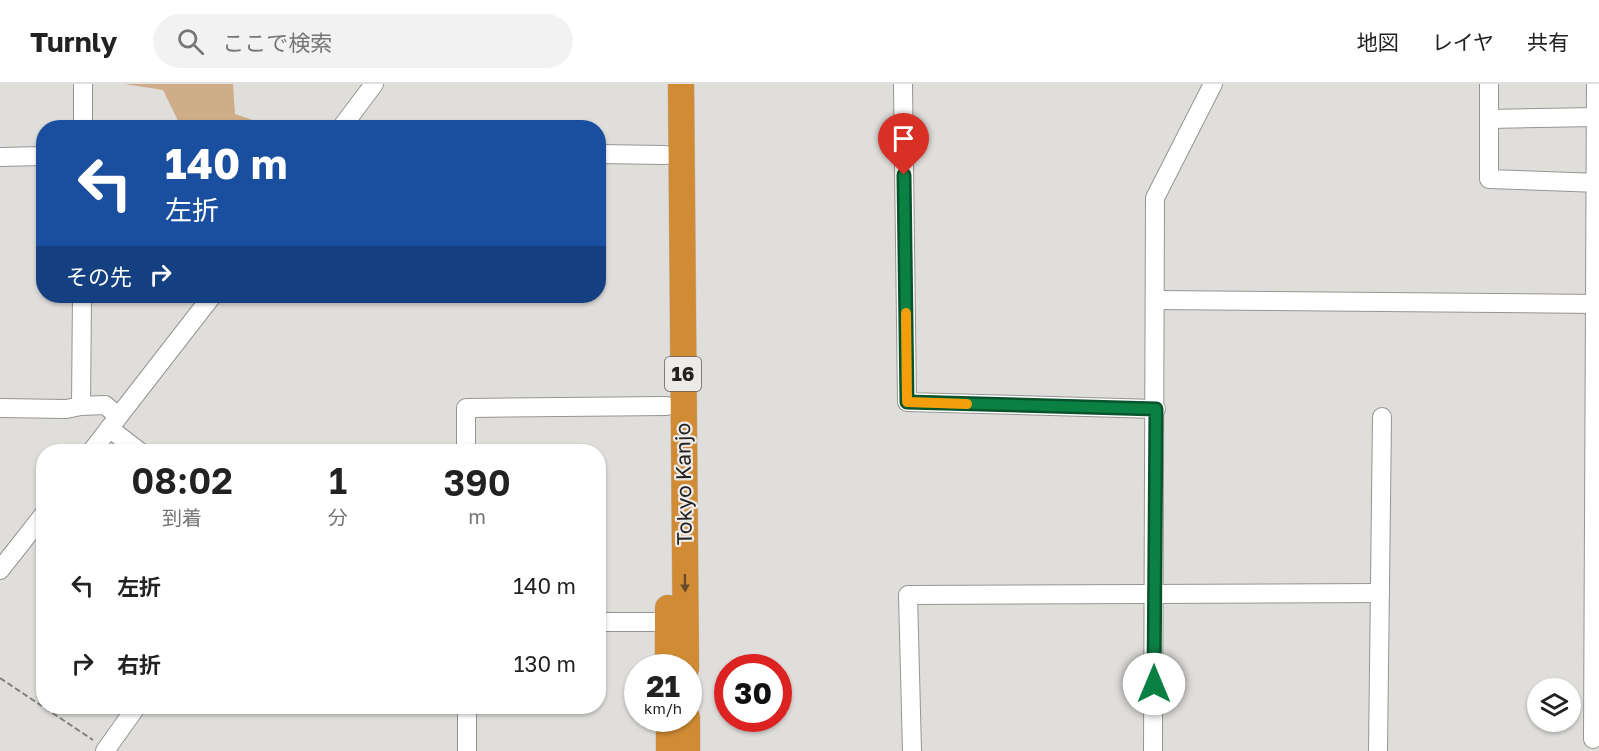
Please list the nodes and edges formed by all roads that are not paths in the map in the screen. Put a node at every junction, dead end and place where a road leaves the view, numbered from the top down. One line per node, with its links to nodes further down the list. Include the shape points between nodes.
1 (82, 84): 11 (street)
2 (374, 84): 12 (street)
3 (664, 84): 14 (highway, Tokyo Kanjo / 16)
4 (681, 84): 38 (highway, Tokyo Kanjo / 16, one-way to 38)
5 (903, 84): 25 (street, via 907,402)
6 (1213, 84): 18 (street, via 1155,198)
7 (1489, 84): 10 (street)
8 (1596, 84): 9 (street)
9 (1596, 117): 10 (street); 17 (street)
10 (1489, 119): 17 (street, via 1489,179)
11 (83, 120)
12 (347, 120)
13 (606, 154): 14 (street)
14 (665, 154): 23 (highway, Tokyo Kanjo / 16)
15 (36, 156): 16 (street)
16 (0, 157)
17 (1597, 183): 21 (street)
18 (1155, 300): 21 (street); 25 (street)
19 (82, 303): 22 (street)
20 (206, 303): 27 (street)
21 (1597, 304): 43 (street)
22 (81, 406): 24 (street); 27 (street, via 105,405)
23 (667, 406): 30 (street, via 466,408); 36 (highway, Tokyo Kanjo / 16)
24 (0, 408)
25 (1156, 409): 34 (street)
26 (1382, 417): 33 (street)
27 (113, 422): 28 (street); 29 (street)
28 (97, 444)
29 (134, 444)
30 (466, 444)
31 (36, 524): 32 (street)
32 (0, 570)
33 (1380, 592): 34 (street); 50 (street)
34 (1154, 594): 48 (street, via 908,595); 49 (street)
35 (606, 622): 36 (street)
36 (668, 622): 37 (highway, Tokyo Kanjo / 16)
37 (668, 654)
38 (686, 654)
39 (131, 714): 44 (street)
40 (467, 714): 45 (street)
41 (669, 732): 46 (highway)
42 (687, 732): 47 (highway)
43 (1592, 741)
44 (105, 750)
45 (467, 751)
46 (669, 751)
47 (687, 751)
48 (912, 751)
49 (1153, 751)
50 (1378, 751)

